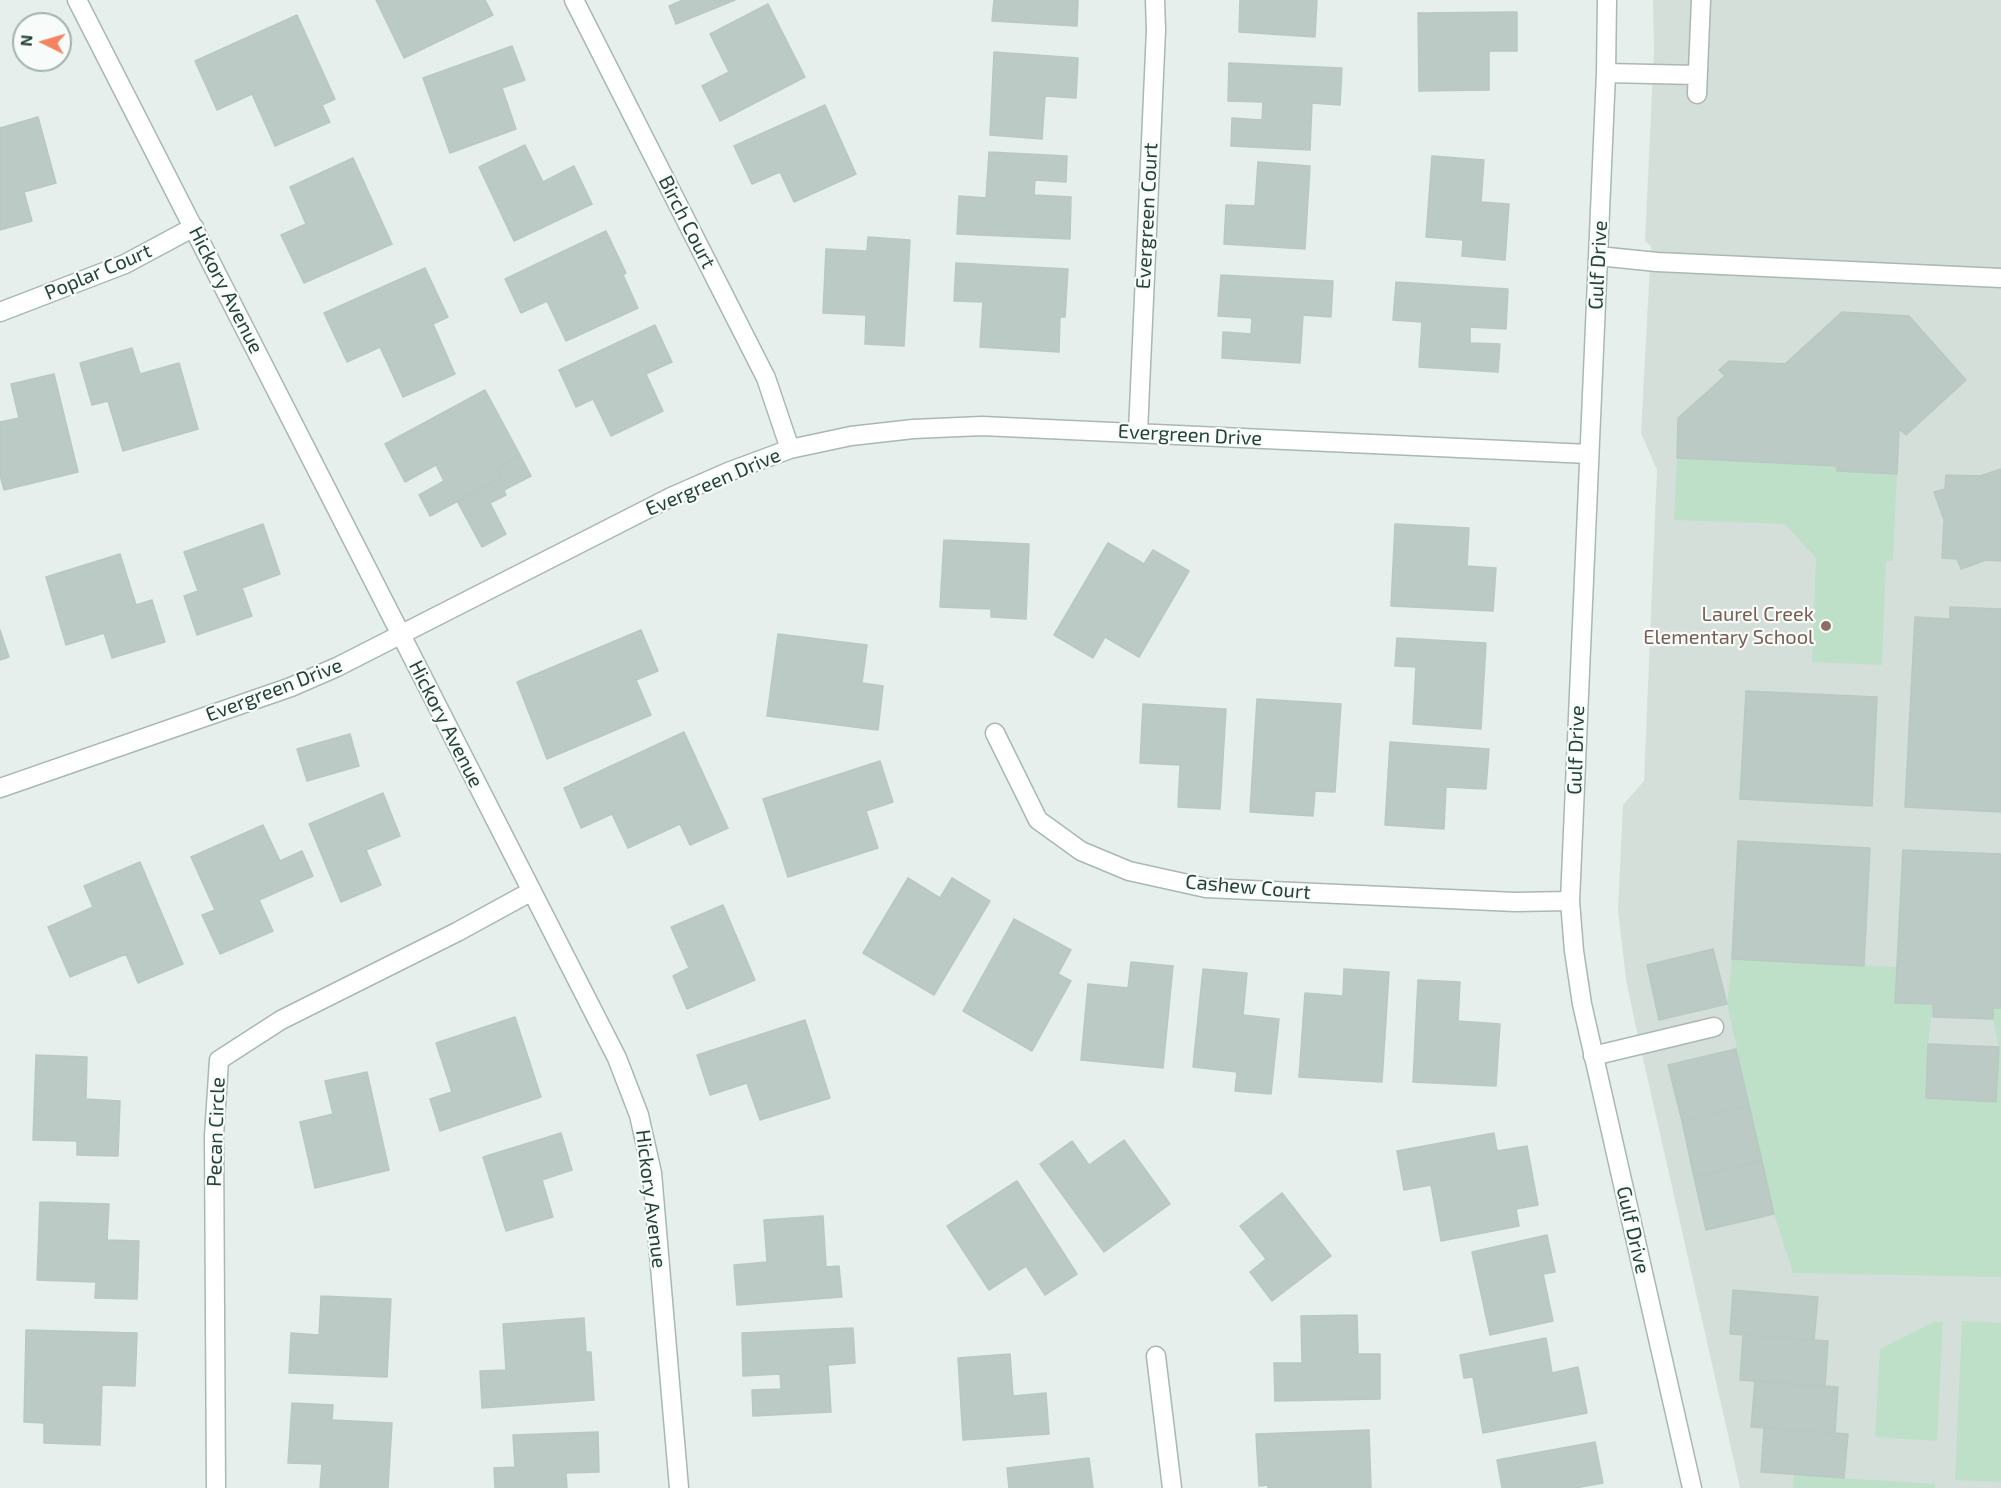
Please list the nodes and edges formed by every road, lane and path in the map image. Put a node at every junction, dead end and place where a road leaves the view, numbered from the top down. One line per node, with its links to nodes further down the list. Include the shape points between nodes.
1 (77, 0): 9 (street, Hickory Avenue)
2 (574, 0): 14 (street, Birch Court, via 766,378)
3 (1155, 0): 13 (street, Evergreen Court)
4 (1607, 0): 6 (street, Gulf Drive)
5 (1701, 0): 7 (street)
6 (1606, 73): 7 (street); 10 (street, Gulf Drive)
7 (1697, 75): 8 (street)
8 (1697, 94)
9 (194, 228): 12 (street, Poplar Court, via 125,264); 16 (street, Hickory Avenue)
10 (1598, 256): 11 (street); 15 (street, Gulf Drive)
11 (2001, 278)
12 (0, 312)
13 (1138, 432): 14 (street, Evergreen Drive, via 981,426 913,429 851,436); 15 (street, Evergreen Drive)
14 (790, 449): 16 (street, Evergreen Drive, via 671,497)
15 (1589, 454): 20 (street, Gulf Drive)
16 (400, 635): 18 (street, Evergreen Drive, via 291,687); 19 (street, Hickory Avenue)
17 (995, 733): 20 (street, Cashew Court, via 1038,820 1081,851 1129,871 1206,888)
18 (0, 788)
19 (532, 891): 24 (street, Pecan Circle, via 281,1020 219,1060 213,1136); 25 (street, Hickory Avenue, via 617,1058 639,1114 652,1173)
20 (1570, 901): 22 (street, Gulf Drive, via 1574,951)
21 (1714, 1027): 22 (street)
22 (1593, 1056): 27 (street, Gulf Drive)
23 (1156, 1356): 26 (street)
24 (216, 1488)
25 (679, 1488)
26 (1173, 1488)
27 (1692, 1488)

